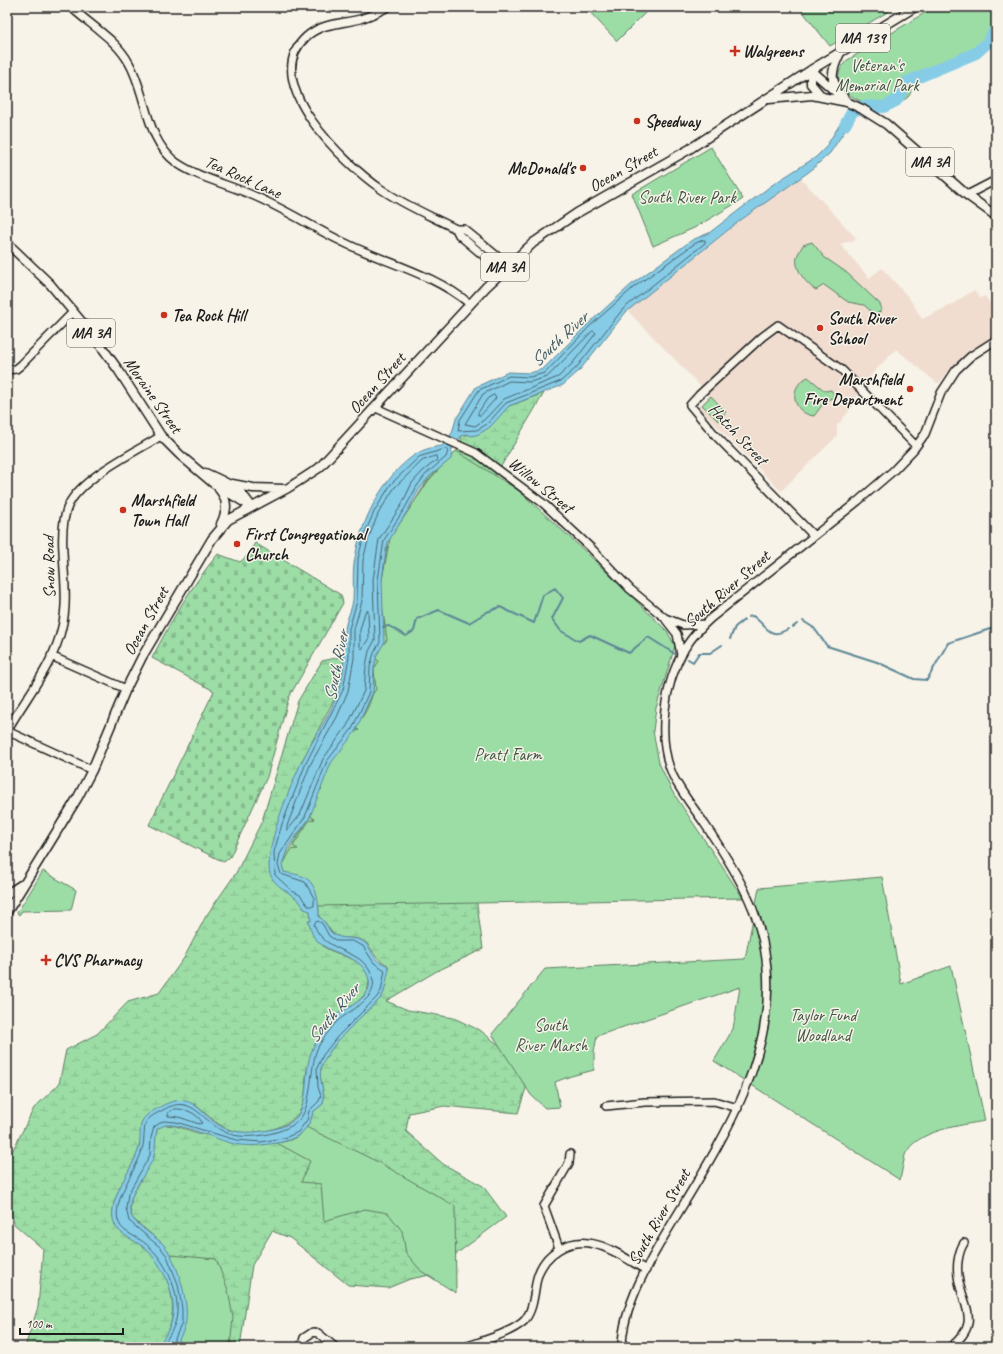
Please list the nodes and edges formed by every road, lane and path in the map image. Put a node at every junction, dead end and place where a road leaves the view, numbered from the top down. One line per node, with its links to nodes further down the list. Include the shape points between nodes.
1 (71, 7): 16 (street, Tea Rock Lane, via 100,31 125,57 136,76 157,139 176,162 253,195 342,242 437,281 452,289)
2 (388, 7): 12 (street, via 359,19 327,26 305,38 294,58 294,87 322,134 355,169 382,189)
3 (915, 7): 4 (main road, Ocean Street / MA 139)
4 (841, 52): 5 (main road, Ocean Street / MA 139); 8 (main road, via 834,67 834,85)
5 (811, 70): 6 (main road, via 811,84); 7 (main road, Ocean Street / MA 3A); 8 (main road, MA 3A)
6 (823, 98): 7 (main road, MA 3A, via 808,95); 8 (main road, MA 3A)
7 (766, 99): 14 (main road, Ocean Street / MA 3A, via 688,150 568,219)
8 (850, 104): 10 (main road, MA 3A, via 892,128)
9 (996, 180): 10 (street)
10 (967, 194): 11 (main road, MA 3A)
11 (996, 216)
12 (456, 229): 14 (street, via 464,229); 15 (street, via 459,235 484,256)
13 (7, 243): 17 (main road, Moraine Street / MA 3A, via 31,264)
14 (508, 265): 15 (main road, Ocean Street / MA 3A)
15 (497, 275): 16 (main road, Ocean Street / MA 3A)
16 (470, 304): 20 (main road, Ocean Street / MA 3A)
17 (73, 312): 19 (street, via 21,365 16,369); 21 (main road, Moraine Street / MA 3A, via 119,371)
18 (996, 340): 22 (street, South River Street, via 971,356 956,370 943,390 925,434)
19 (7, 370)
20 (376, 408): 26 (main road, Ocean Street / MA 3A, via 319,468); 30 (street, Willow Street, via 461,446 485,460 544,504 630,589)
21 (161, 436): 23 (main road, Moraine Street / MA 3A); 32 (street, Snow Road, via 96,476 76,494 69,505 63,545 65,613 61,634)
22 (916, 446): 28 (street, South River Street, via 877,486); 28 (street, Hatch Street, via 842,370 778,325 762,337 690,405 716,436)
23 (199, 471): 24 (main road, Moraine Street / MA 3A); 25 (main road, Moraine Street / MA 3A)
24 (213, 483): 27 (main road, Moraine Street / MA 3A); 29 (main road, via 226,498 227,509)
25 (230, 484): 26 (main road, MA 3A, via 253,488); 27 (main road, Moraine Street / MA 3A, via 239,490)
26 (288, 488): 27 (main road, Ocean Street / MA 3A)
27 (252, 507): 29 (main road, Ocean Street, via 228,520)
28 (813, 535): 31 (street, South River Street)
29 (212, 539): 34 (main road, Ocean Street, via 142,657)
30 (665, 618): 31 (street, Willow Street, via 683,625); 33 (street, Willow Street, via 676,634)
31 (704, 624): 33 (street, South River Street, via 691,638)
32 (51, 656): 34 (street); 35 (street, Snow Road)
33 (681, 656): 41 (street, South River Street, via 668,695 664,718 666,757 683,792 738,876 757,920 764,944 768,991 762,1035)
34 (126, 689): 36 (main road, Ocean Street)
35 (7, 731): 36 (street)
36 (92, 770): 37 (main road, Ocean Street, via 78,798)
37 (25, 882): 38 (main road, via 14,892); 39 (main road, Ocean Street)
38 (7, 894)
39 (7, 912)
40 (606, 1106): 41 (street, via 645,1102 714,1101)
41 (738, 1108): 45 (street, South River Street)
42 (570, 1154): 44 (street, via 570,1163 544,1206)
43 (964, 1244): 50 (street, via 961,1248 957,1274 969,1323 964,1335)
44 (560, 1248): 45 (street, via 580,1242 593,1243); 48 (street, via 551,1254 539,1271 531,1308 523,1322)
45 (646, 1270): 49 (street, South River Street, via 632,1301)
46 (301, 1347): 47 (street, via 304,1338 313,1332)
47 (334, 1347)
48 (465, 1347)
49 (622, 1347)
50 (950, 1347)

